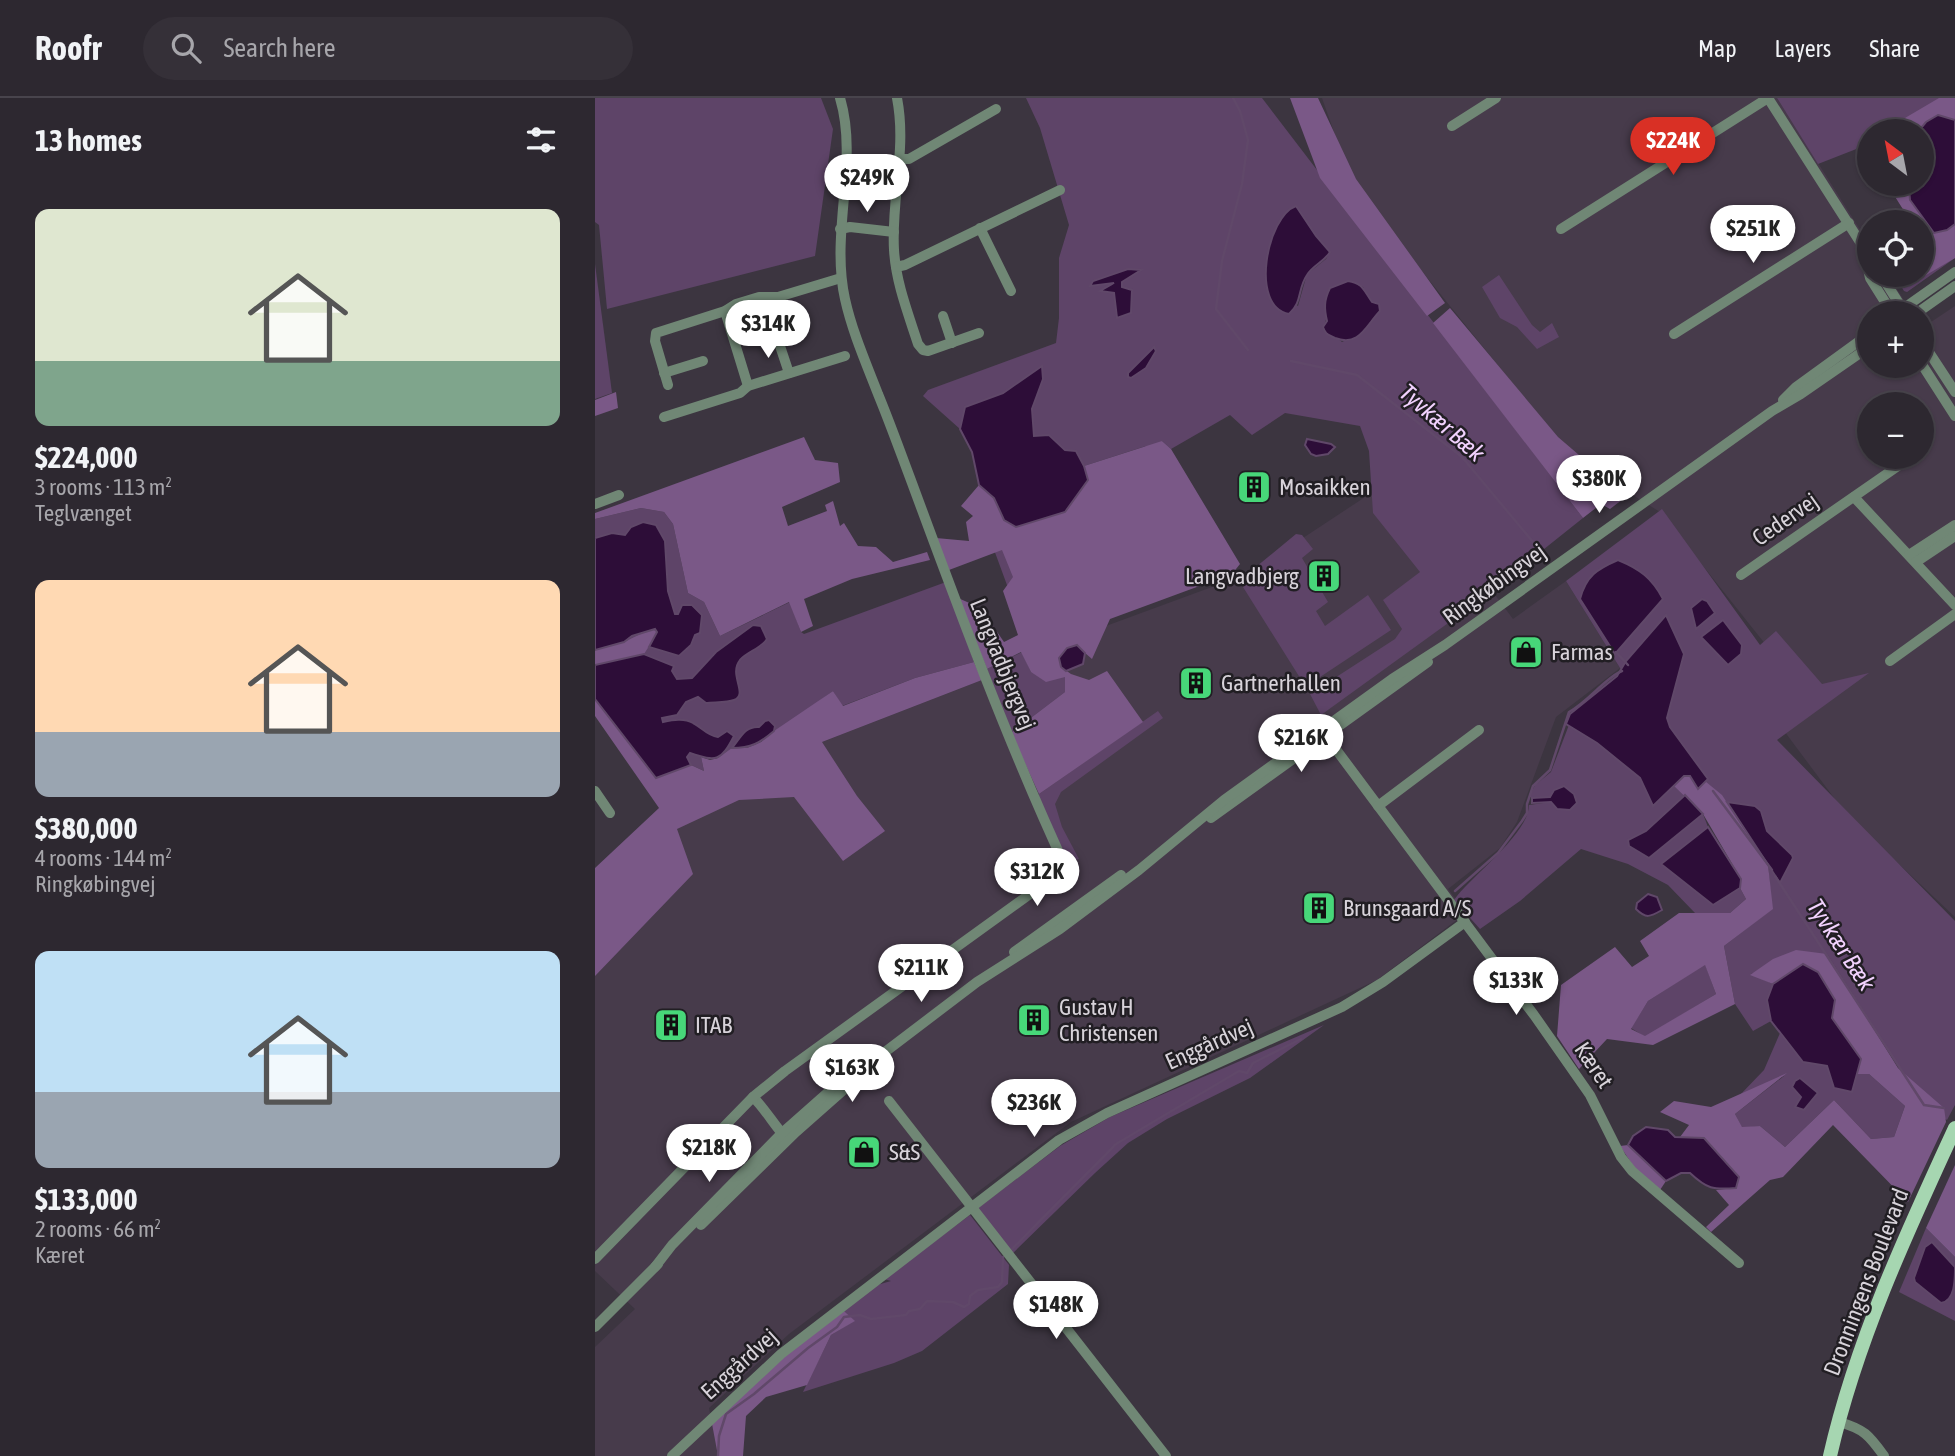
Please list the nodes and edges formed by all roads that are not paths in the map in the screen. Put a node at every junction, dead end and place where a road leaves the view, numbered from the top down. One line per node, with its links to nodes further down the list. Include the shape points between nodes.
1 (840, 98): 13 (street, Langvadbjergvej, via 847,138)
2 (897, 98): 9 (street)
3 (1496, 98): 8 (street)
4 (1768, 98): 11 (street); 14 (street)
5 (979, 105): 7 (street)
6 (996, 109): 7 (street)
7 (985, 115): 9 (street, via 909,159)
8 (1452, 126)
9 (901, 159): 15 (street)
10 (1059, 190): 12 (street)
11 (1849, 223): 16 (street); 31 (street)
12 (980, 228): 18 (street); 19 (street)
13 (840, 229): 15 (street); 21 (street, Langvadbjergvej)
14 (1561, 229)
15 (894, 232): 19 (street)
16 (1857, 237)
17 (1009, 257): 18 (street)
18 (997, 262): 24 (street)
19 (896, 267): 33 (street, via 918,344 928,351)
20 (1955, 272): 26 (street)
21 (841, 278): 28 (street, via 778,297 758,297); 72 (street, Langvadbjergvej, via 853,328 947,579 1066,868)
22 (1955, 286): 27 (street)
23 (1878, 287): 25 (street)
24 (1011, 291)
25 (1890, 301)
26 (1914, 301)
27 (1934, 301)
28 (725, 311): 41 (street, via 656,333); 45 (street)
29 (943, 316): 33 (street)
30 (979, 333): 33 (street)
31 (1674, 334)
32 (777, 337): 42 (street)
33 (953, 343)
34 (1857, 343): 48 (street, Ringkøbingvej, via 1796,387)
35 (827, 348): 38 (street)
36 (1857, 355): 48 (street, Ringkøbingvej)
37 (845, 356): 38 (street)
38 (831, 360): 42 (street)
39 (1934, 360): 46 (street)
40 (703, 361): 41 (street)
41 (664, 373): 44 (street)
42 (789, 373): 45 (street)
43 (1931, 378): 50 (street)
44 (668, 385)
45 (748, 386): 49 (street, via 740,394)
46 (1955, 392)
47 (673, 401): 49 (street)
48 (1772, 411): 62 (street, Ringkøbingvej)
49 (676, 413): 51 (street)
50 (1955, 416)
51 (664, 417)
52 (1894, 469): 54 (street, Cedervej)
53 (619, 495): 55 (street)
54 (1854, 498): 58 (street, Cedervej); 59 (street, Cedervej)
55 (595, 504)
56 (1955, 525): 58 (street)
57 (1955, 536): 58 (street)
58 (1912, 558): 60 (street, Cedervej)
59 (1741, 575)
60 (1955, 605)
61 (1955, 614): 63 (street)
62 (1445, 645): 65 (street, Ringkøbingvej, via 1413,674); 69 (street, Ringkøbingvej, via 1248,783)
63 (1890, 661)
64 (1479, 730): 67 (street)
65 (1326, 736): 67 (street, Kæret); 69 (street, Ringkøbingvej)
66 (595, 791): 68 (street)
67 (1378, 807): 70 (street, Kæret)
68 (610, 813)
69 (1181, 836): 71 (street, Ringkøbingvej, via 1060,929 977,982)
70 (1465, 922): 76 (street, Enggårdvej, via 1342,1007 1107,1113 1059,1140); 78 (street, Kæret, via 1590,1095 1632,1171)
71 (885, 1052): 75 (street, Ringkøbingvej); 75 (street, Ringkøbingvej, via 836,1085)
72 (753, 1097): 75 (street); 77 (street, Langvadbjergvej)
73 (889, 1101): 76 (street)
74 (1955, 1128): 80 (main road, Dronningens Boulevard, via 1888,1278)
75 (788, 1130): 79 (street)
76 (971, 1206): 81 (street, Enggårdvej, via 781,1354); 82 (street)
77 (595, 1259)
78 (1739, 1263)
79 (595, 1327)
80 (1839, 1422): 83 (main road, Dronningens Boulevard); 84 (street, via 1870,1435)
81 (672, 1456)
82 (1166, 1456)
83 (1830, 1456)
84 (1884, 1456)

